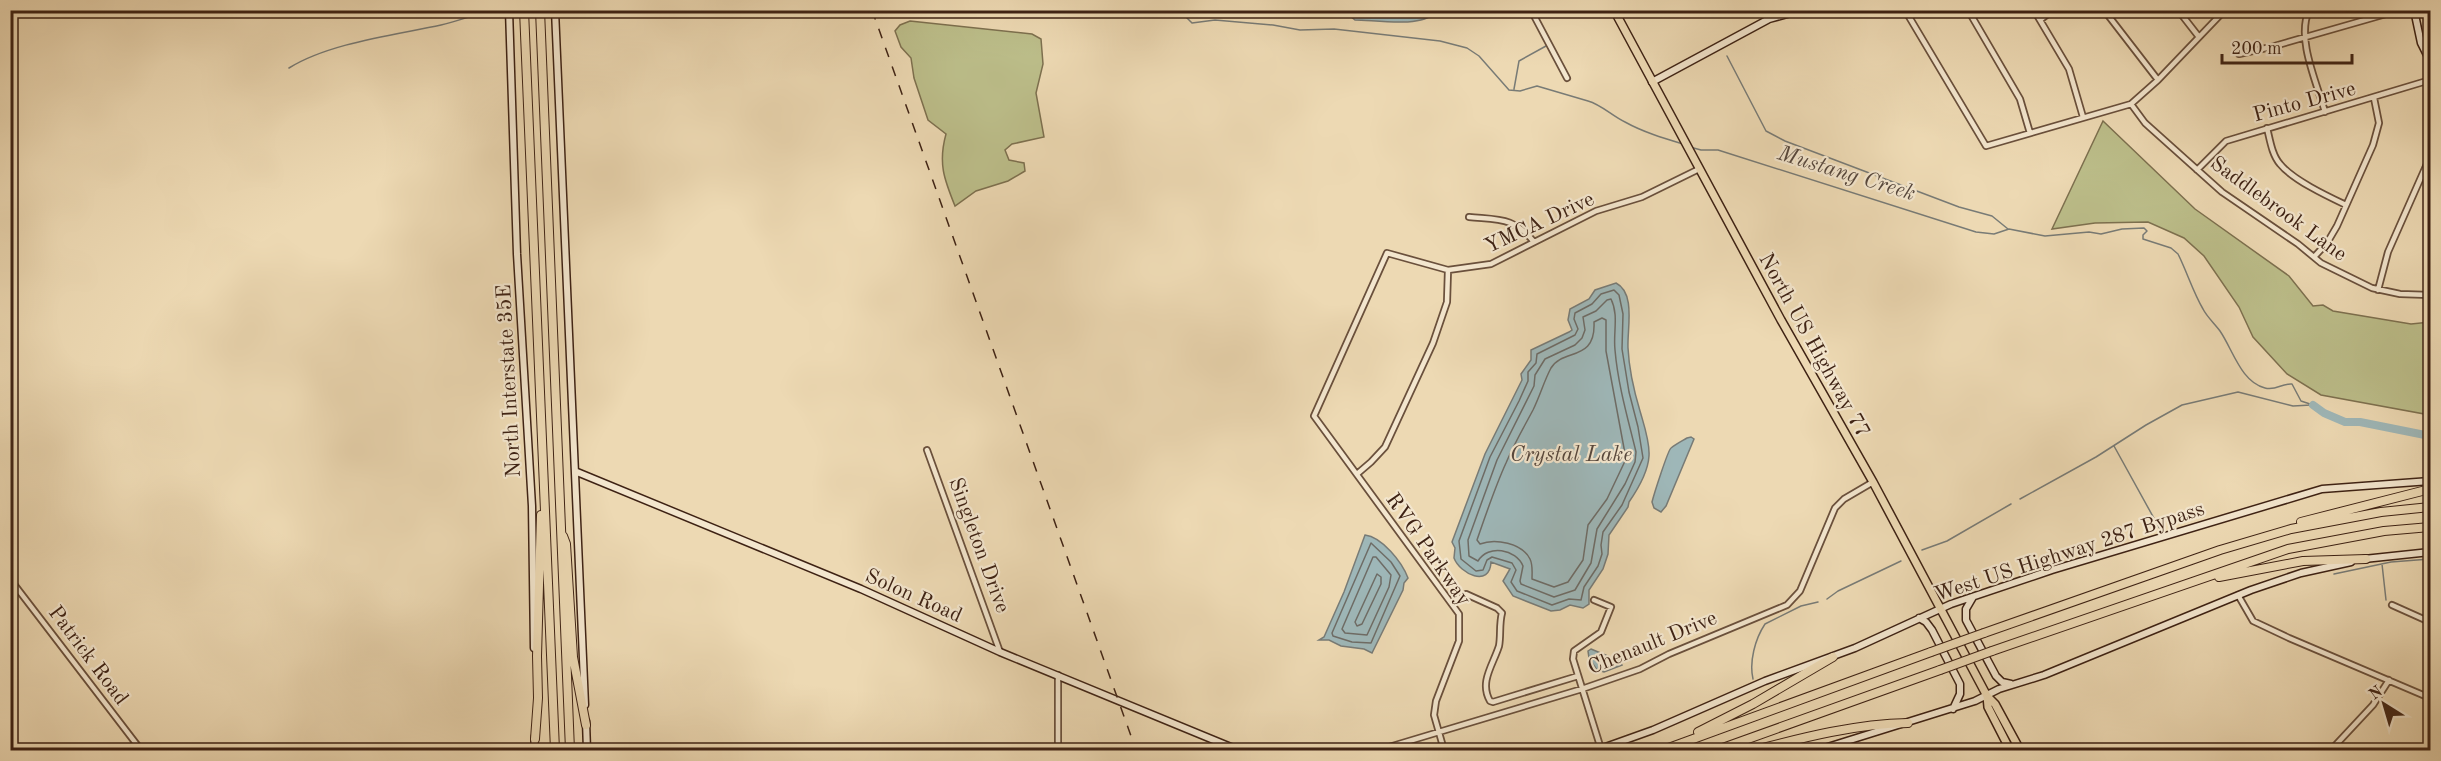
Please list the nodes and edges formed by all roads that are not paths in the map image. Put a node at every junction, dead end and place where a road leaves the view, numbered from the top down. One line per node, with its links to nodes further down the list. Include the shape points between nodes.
1 (509, 10): 80 (street, North Interstate 35E, via 517,254 532,506)
2 (524, 10): 45 (highway)
3 (540, 10): 53 (highway)
4 (555, 10): 46 (street)
5 (1531, 10): 23 (street)
6 (1614, 10): 26 (main road, North US Highway 77)
7 (1802, 10): 26 (street, via 1769,19)
8 (1905, 10): 32 (street, via 1986,146)
9 (1968, 10): 32 (street, via 2020,99)
10 (2034, 10): 18 (street)
11 (2053, 10): 18 (street)
12 (2104, 10): 24 (street)
13 (2178, 10): 19 (street)
14 (2225, 10): 19 (street)
15 (2309, 10): 20 (street)
16 (2400, 10): 20 (street)
17 (2414, 10): 22 (street, via 2421,43)
18 (2040, 20): 30 (street, via 2068,69)
19 (2199, 37): 24 (street)
20 (2304, 38): 21 (street); 29 (street)
21 (2239, 54)
22 (2430, 62)
23 (1567, 78)
24 (2158, 80): 28 (street)
25 (2430, 80): 27 (street, Pinto Drive)
26 (1652, 82): 34 (main road, North US Highway 77)
27 (2374, 98): 29 (street, Pinto Drive); 36 (street, via 2379,123)
28 (2132, 104): 30 (street); 35 (street, Saddlebrook Lane, via 2145,123)
29 (2325, 112): 31 (street, Pinto Drive)
30 (2083, 117): 32 (street)
31 (2267, 128): 35 (street, Pinto Drive, via 2226,141); 36 (street, via 2279,164)
32 (2030, 133)
33 (2430, 157): 42 (street, via 2388,252)
34 (1698, 167): 38 (street, YMCA Drive, via 1642,197 1596,211); 49 (main road, North US Highway 77)
35 (2197, 170): 40 (street, Saddlebrook Lane, via 2236,203)
36 (2346, 204): 40 (street, via 2327,243)
37 (1469, 217): 38 (street, via 1512,223)
38 (1534, 242): 41 (street, YMCA Drive, via 1491,264)
39 (1387, 253): 41 (street, YMCA Drive); 47 (street, RVG Parkway, via 1314,416)
40 (2314, 257): 42 (street, Saddlebrook Lane)
41 (1448, 270): 47 (street, via 1447,302 1433,343 1385,447)
42 (2378, 290): 43 (street, Saddlebrook Lane)
43 (2430, 295)
44 (927, 450): 67 (street, Singleton Drive)
45 (543, 453): 80 (highway); 84 (highway)
46 (576, 472): 67 (street, Solon Road, via 861,589); 78 (street)
47 (1357, 474): 62 (street, RVG Parkway)
48 (2430, 481): 60 (street, West US Highway 287 Bypass, via 2322,489)
49 (1873, 482): 64 (main road, North US Highway 77); 73 (street, Chenault Drive, via 1835,508 1800,591 1787,605 1640,669)
50 (2430, 489): 54 (highway, via 2302,522)
51 (2430, 507): 54 (highway, via 2381,512)
52 (2430, 527): 58 (highway, via 2384,531 2288,549)
53 (560, 530): 78 (highway, via 566,544 573,657); 85 (highway)
54 (2281, 532): 94 (highway, bridge, via 1984,633)
55 (2430, 552): 56 (street)
56 (2366, 559): 58 (highway, via 2302,561); 59 (street, via 2301,573)
57 (10, 579): 82 (street, Patrick Road)
58 (2191, 582): 95 (highway, bridge)
59 (2238, 595): 71 (street, via 2253,621); 72 (street)
60 (1973, 596): 64 (street, West US Highway 287 Bypass); 72 (street, via 1966,609 1966,620 1998,679)
61 (1594, 600): 70 (street, via 1611,608 1601,632 1573,655)
62 (1452, 604): 70 (street, via 1466,594 1502,613 1499,644 1485,685 1490,701); 79 (street, RVG Parkway, via 1459,614 1459,641 1436,701 1434,714)
63 (2392, 605): 66 (street)
64 (1941, 609): 65 (street, West US Highway 287 Bypass); 74 (main road, North US Highway 77)
65 (1919, 618): 68 (street, West US Highway 287 Bypass); 76 (street, via 1928,624 1960,684 1960,694)
66 (2430, 622)
67 (1000, 652): 69 (street, Solon Road)
68 (1833, 657): 92 (street, West US Highway 287 Bypass); 93 (highway, via 1715,725)
69 (1058, 675): 81 (street); 89 (street, Solon Road)
70 (1578, 676): 73 (street)
71 (2389, 680): 75 (street); 100 (street, via 2373,705)
72 (2014, 684): 74 (street)
73 (1582, 689): 79 (street, Chenault Drive); 92 (street)
74 (1987, 696): 76 (street); 98 (main road, North US Highway 77, via 1988,707); 99 (main road, North US Highway 77)
75 (2430, 698)
76 (1952, 709): 77 (street)
77 (1908, 723): 96 (highway, via 1829,733); 97 (street)
78 (586, 725): 86 (street)
79 (1439, 733): 90 (street, Chenault Drive); 91 (street, RVG Parkway)
80 (534, 739): 83 (street, North Interstate 35E)
81 (1058, 749): 87 (street); 88 (street)
82 (141, 750)
83 (534, 750)
84 (555, 750)
85 (570, 750)
86 (587, 750)
87 (1022, 750)
88 (1069, 750)
89 (1238, 750)
90 (1379, 750)
91 (1444, 750)
92 (1599, 750)
93 (1656, 750)
94 (1663, 750)
95 (1717, 750)
96 (1755, 750)
97 (1818, 750)
98 (2010, 750)
99 (2020, 750)
100 (2331, 750)

